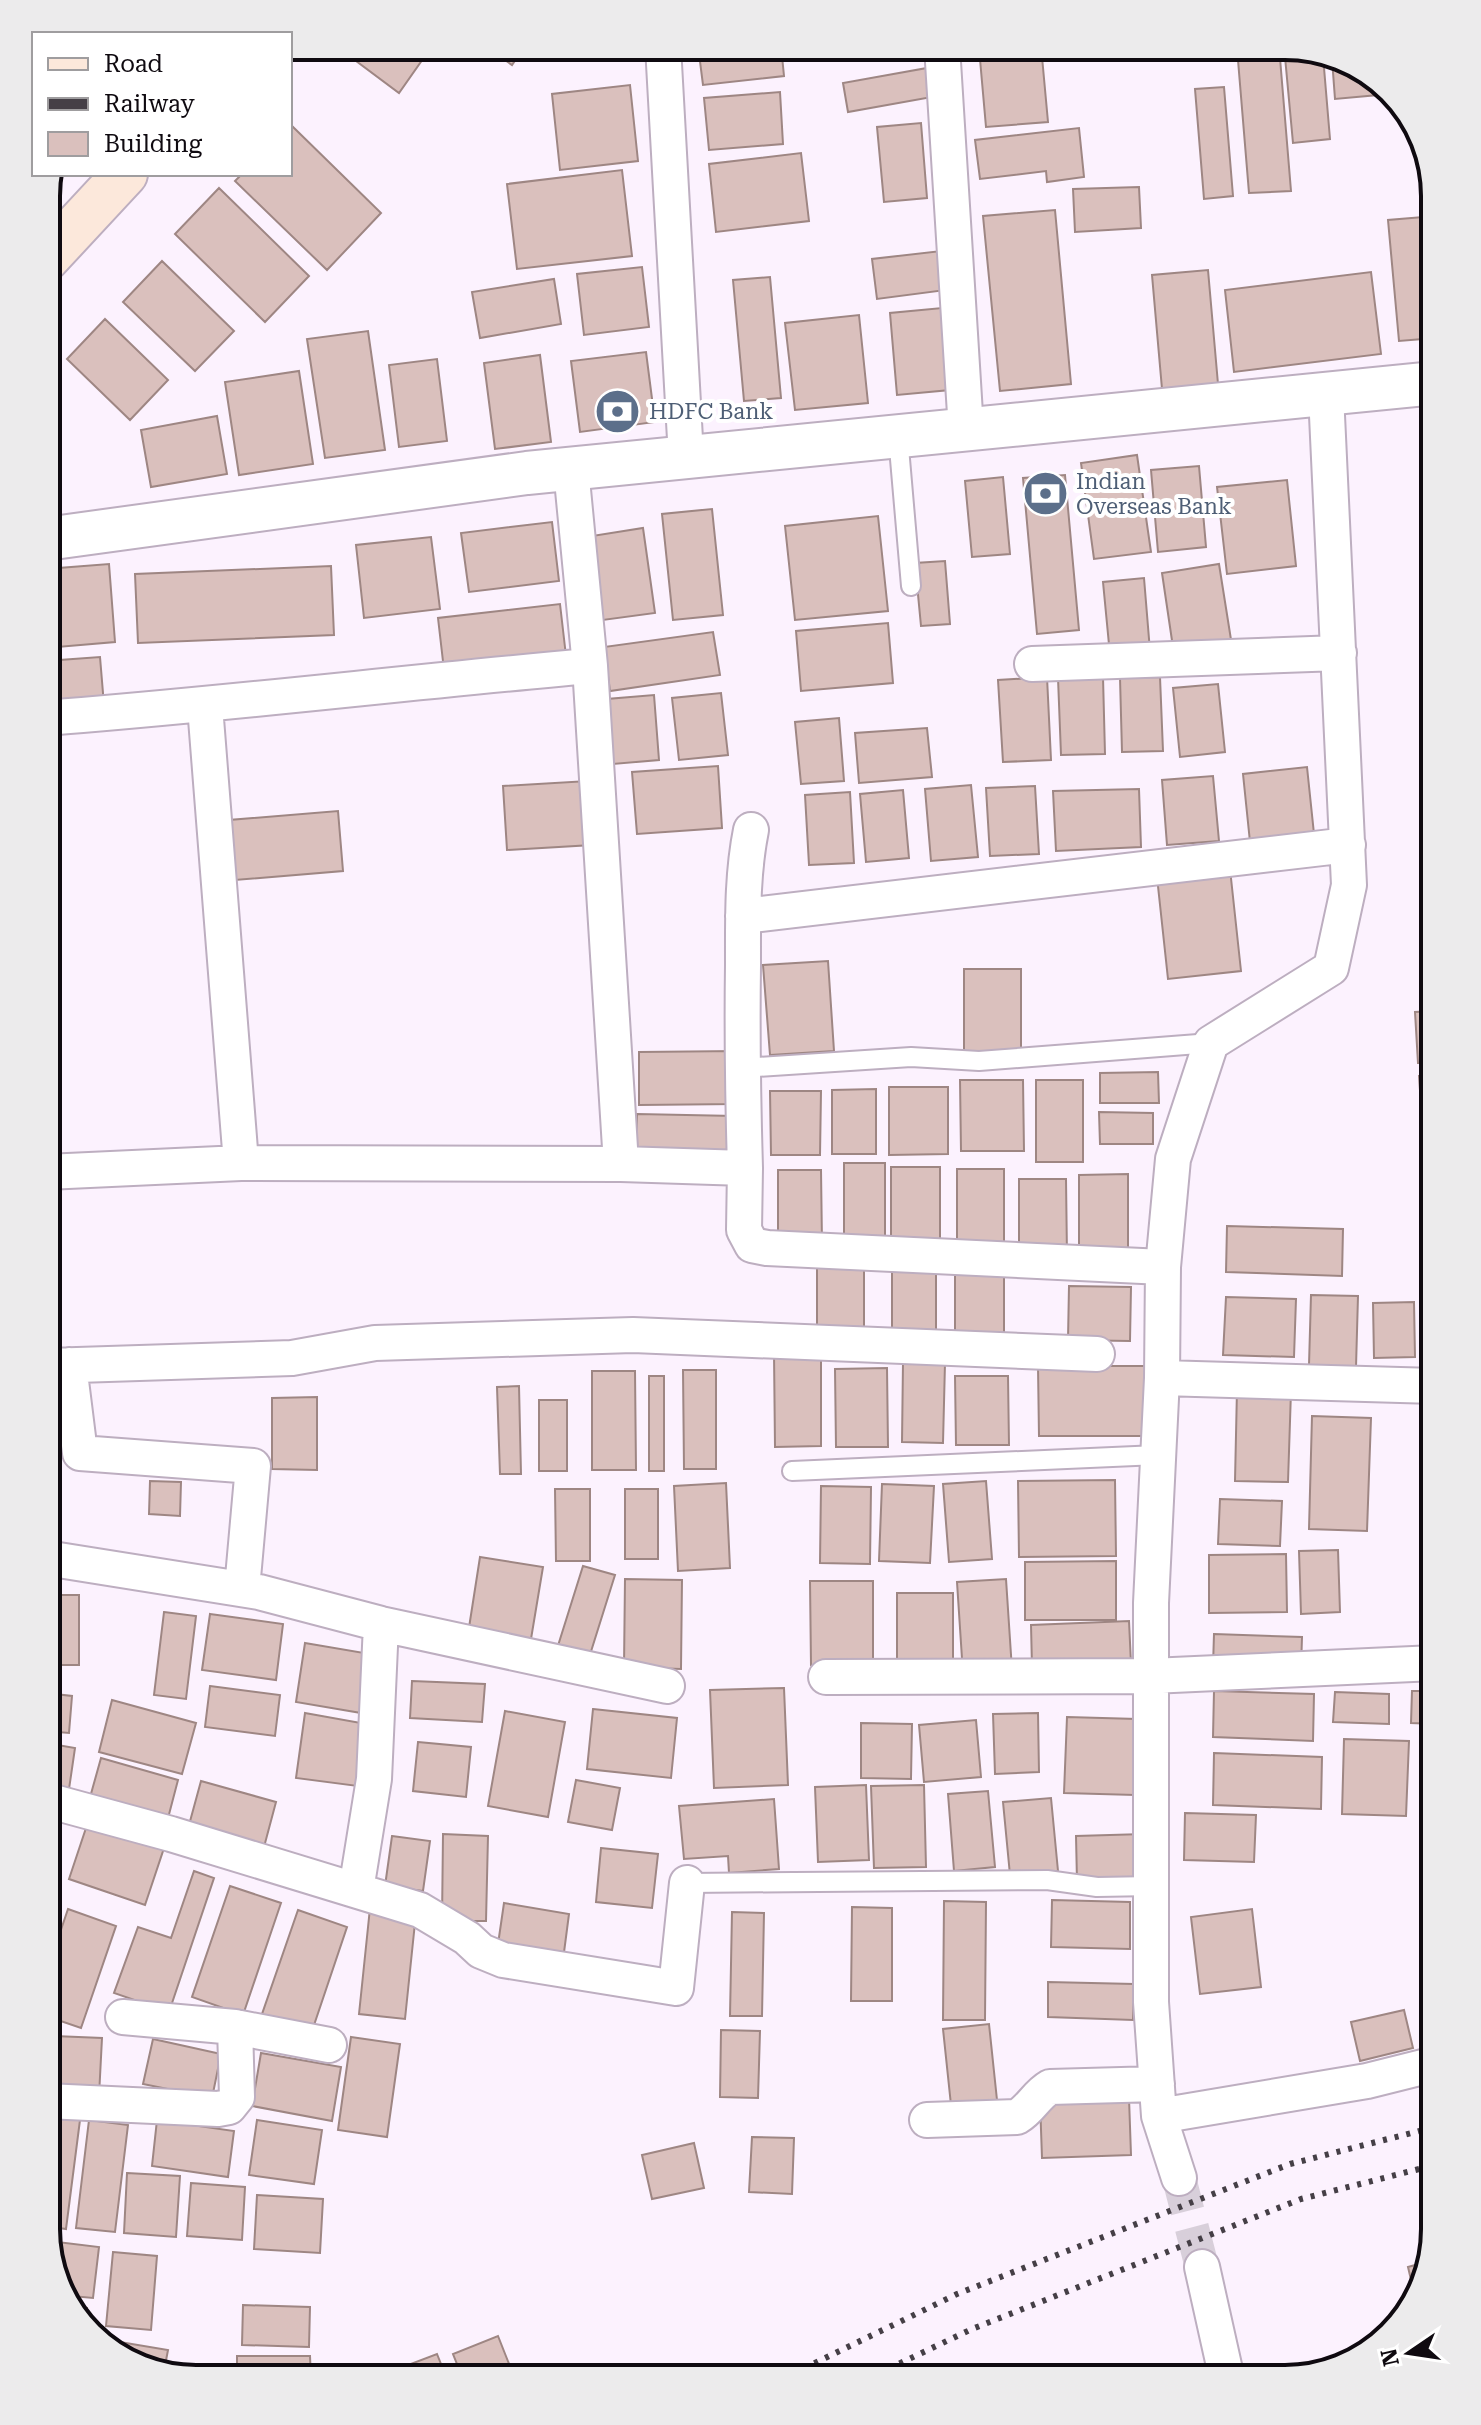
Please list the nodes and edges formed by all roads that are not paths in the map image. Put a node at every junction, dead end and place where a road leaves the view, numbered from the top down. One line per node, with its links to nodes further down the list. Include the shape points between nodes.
1 (664, 60): 9 (street)
2 (943, 60): 7 (street)
3 (123, 176): 4 (main road)
4 (60, 244)
5 (1421, 384): 6 (street)
6 (1326, 394): 7 (street); 13 (street)
7 (966, 430): 8 (street)
8 (898, 436): 9 (street); 12 (lane)
9 (686, 457): 10 (street)
10 (571, 469): 11 (street); 15 (street)
11 (60, 537)
12 (911, 586)
13 (1339, 653): 14 (street); 19 (street)
14 (1032, 664)
15 (590, 666): 16 (street); 24 (street)
16 (205, 706): 17 (street); 23 (street)
17 (60, 717)
18 (751, 830): 20 (street)
19 (1348, 845): 20 (street); 21 (street, via 1349,885 1331,968)
20 (743, 916): 22 (street)
21 (1211, 1043): 22 (lane, via 979,1061 911,1057); 27 (street, via 1173,1159)
22 (742, 1068): 25 (street)
23 (241, 1163): 24 (street); 26 (street)
24 (621, 1164): 25 (street)
25 (745, 1168): 27 (street, via 744,1230 752,1245)
26 (60, 1171)
27 (1163, 1267): 31 (street)
28 (1097, 1354): 29 (street, via 633,1335 375,1343 292,1358)
29 (60, 1366)
30 (60, 1374): 36 (street, via 80,1453 253,1466)
31 (1162, 1378): 32 (street); 33 (street)
32 (1421, 1386)
33 (1158, 1455): 34 (lane); 39 (street)
34 (792, 1471)
35 (60, 1560): 36 (street)
36 (242, 1589): 37 (street)
37 (381, 1624): 41 (street); 45 (street, via 374,1779)
38 (1421, 1664): 39 (street)
39 (1151, 1676): 40 (street); 44 (street)
40 (826, 1677)
41 (667, 1686)
42 (60, 1804): 45 (street)
43 (687, 1883): 44 (lane, via 1047,1880 1097,1887); 45 (street, via 676,1988 503,1960 420,1910)
44 (1153, 1886): 50 (street, via 1151,2002)
45 (356, 1890)
46 (123, 2017): 47 (street)
47 (235, 2027): 48 (street); 51 (street, via 237,2097 229,2107)
48 (329, 2045)
49 (1421, 2068): 50 (street, via 1367,2081)
50 (1158, 2100): 52 (street, via 1050,2087 1017,2117); 53 (street)
51 (60, 2102)
52 (927, 2120)
53 (1179, 2178)
54 (1202, 2267): 55 (street)
55 (1224, 2365)

